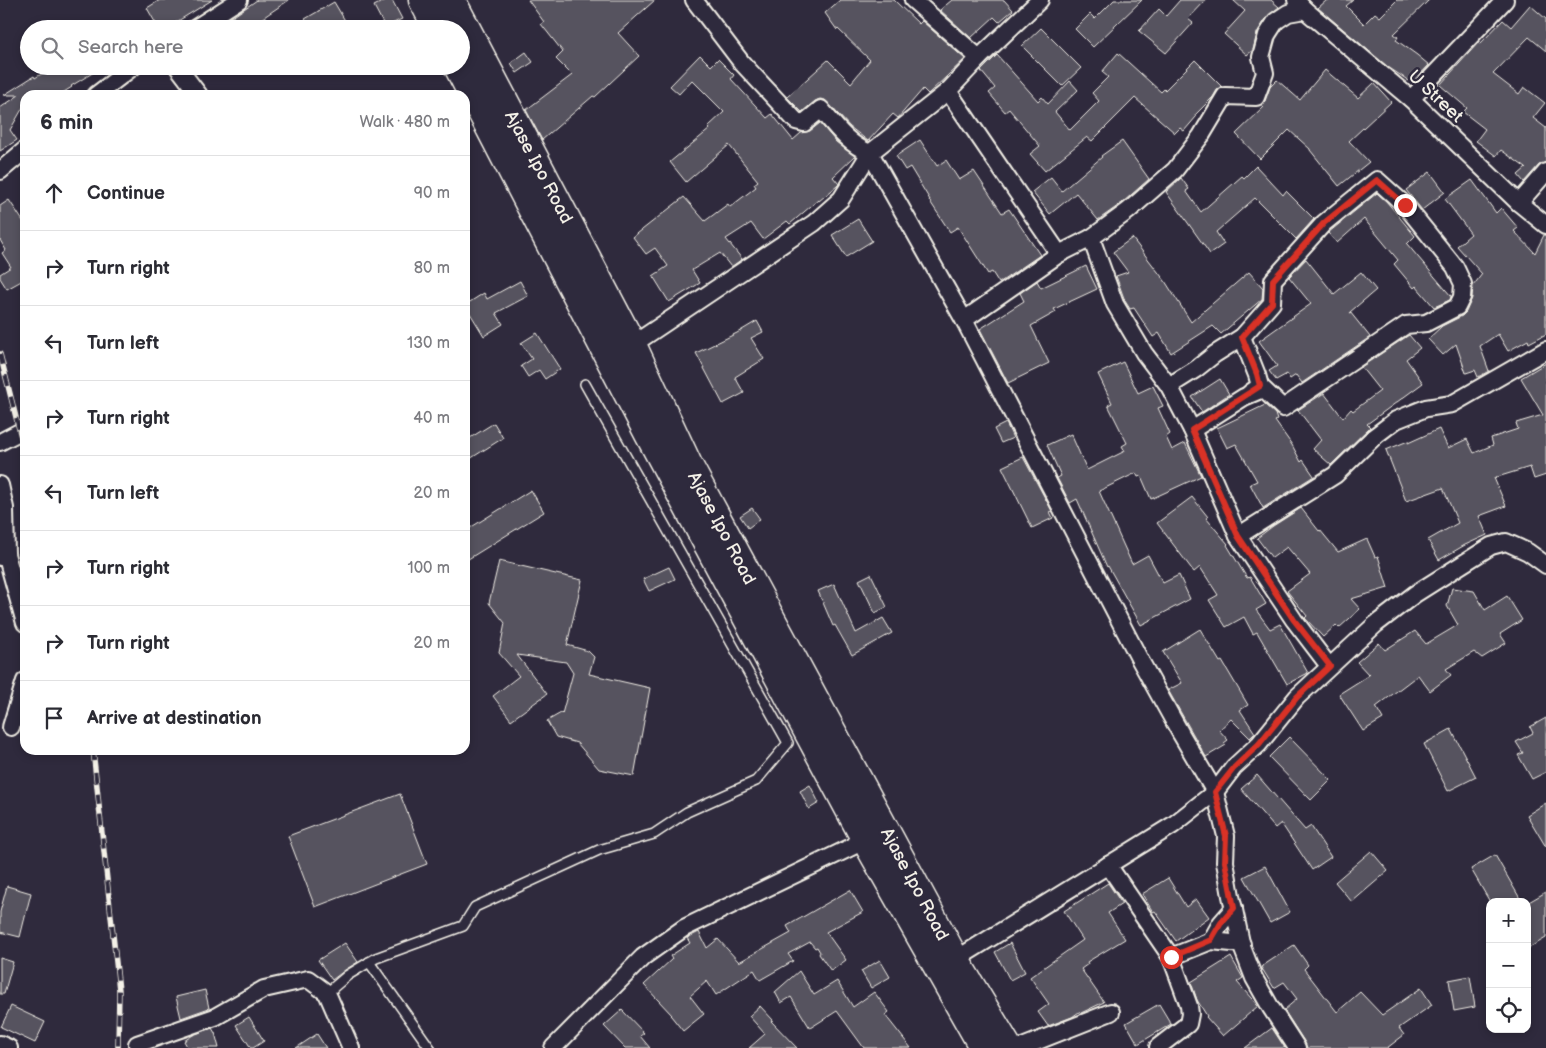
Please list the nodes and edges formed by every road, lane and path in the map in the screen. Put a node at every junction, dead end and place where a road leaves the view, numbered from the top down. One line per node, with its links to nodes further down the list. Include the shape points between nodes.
1 (238, 0): 9 (street)
2 (423, 0): 10 (highway)
3 (451, 0): 11 (highway, Ajase Ipo Road)
4 (694, 0): 21 (street, via 742,63 796,121 804,123 821,109 859,149)
5 (913, 0): 13 (street)
6 (1040, 0): 13 (street)
7 (1505, 0): 20 (street)
8 (1301, 5): 20 (street, U Street); 27 (street, via 1276,21 1267,35 1261,57 1265,72 1256,97 1225,96 1201,136 1175,170)
9 (208, 20)
10 (433, 20)
11 (461, 20)
12 (470, 36): 31 (highway, Ajase Ipo Road)
13 (979, 58): 18 (street)
14 (122, 75): 16 (street)
15 (184, 75): 17 (street)
16 (103, 90)
17 (195, 90)
18 (948, 91): 21 (street); 28 (street)
19 (470, 96): 48 (highway, Ajase Ipo Road)
20 (1411, 99): 25 (street, U Street)
21 (870, 153): 29 (street); 31 (street, via 841,199 814,223)
22 (20, 154): 23 (street)
23 (0, 171)
24 (1546, 172): 25 (street)
25 (1519, 203): 26 (street, U Street)
26 (1546, 225)
27 (1091, 238): 28 (street); 34 (street, via 1116,304 1144,354)
28 (1059, 254): 29 (street)
29 (964, 320): 47 (street, via 1140,660)
30 (1242, 337): 34 (street); 35 (street, via 1260,386); 35 (street, via 1272,303 1273,280 1324,223 1377,180 1405,205 1455,267 1463,284 1457,307 1426,322 1406,325 1283,408 1263,389)
31 (632, 345): 54 (highway, Ajase Ipo Road, via 688,465)
32 (1546, 350): 40 (street, via 1452,404 1426,408 1396,420 1335,475)
33 (585, 384): 55 (lane, via 788,743 756,781 687,812 654,834 599,850 475,907 463,926)
34 (1169, 386): 36 (street)
35 (1244, 397): 36 (street)
36 (1192, 430): 40 (street)
37 (20, 432): 38 (street)
38 (0, 442)
39 (0, 485): 41 (street, via 6,508)
40 (1238, 536): 44 (street, via 1294,620)
41 (3, 555): 43 (street)
42 (1546, 565): 44 (street, via 1506,542 1491,546 1415,594)
43 (20, 608)
44 (1330, 666): 47 (street, via 1297,697)
45 (20, 698): 46 (street)
46 (11, 727)
47 (1215, 792): 49 (street, via 1173,825); 50 (street, via 1226,836 1225,862)
48 (866, 840): 64 (street, via 684,928 643,957); 65 (highway, Ajase Ipo Road)
49 (1108, 865): 53 (street); 54 (street)
50 (1234, 908): 51 (street); 52 (street)
51 (1211, 940): 52 (street); 53 (street)
52 (1242, 944): 68 (street, via 1254,978)
53 (1171, 957): 60 (street, via 1190,1014 1188,1024)
54 (955, 960): 66 (highway, Ajase Ipo Road)
55 (369, 962): 56 (lane); 63 (lane)
56 (328, 993): 59 (street, via 308,979 264,989 216,1016); 62 (street)
57 (1111, 1012): 67 (street)
58 (0, 1044): 61 (street)
59 (137, 1044)
60 (1158, 1047)
61 (9, 1048)
62 (351, 1048)
63 (430, 1048)
64 (553, 1048)
65 (984, 1048)
66 (1008, 1048)
67 (1020, 1048)
68 (1297, 1048)

